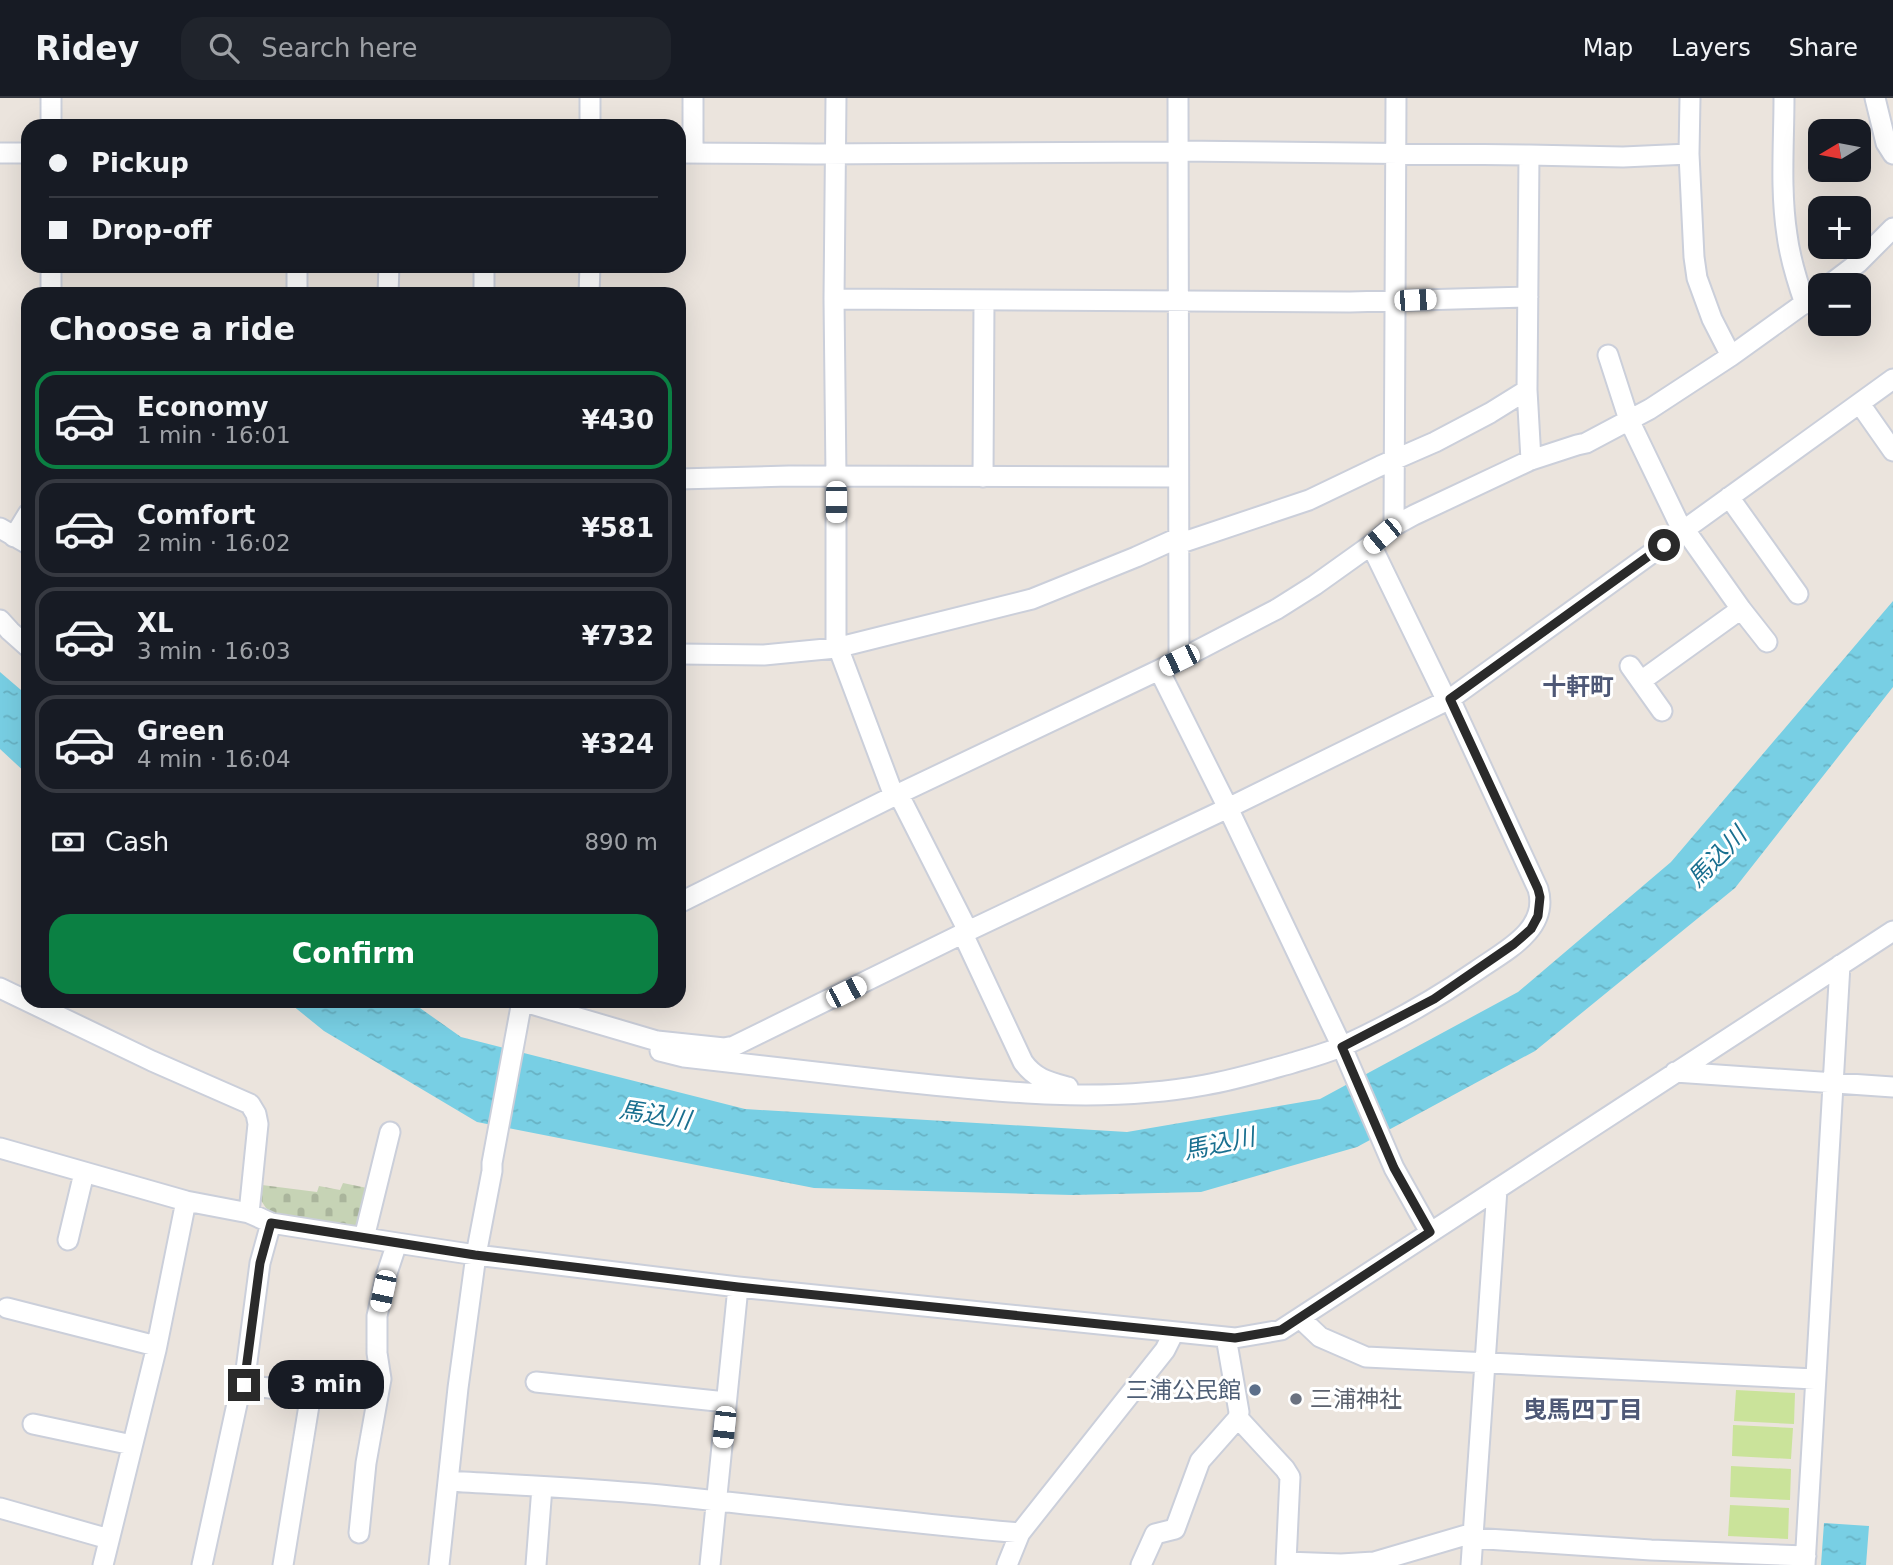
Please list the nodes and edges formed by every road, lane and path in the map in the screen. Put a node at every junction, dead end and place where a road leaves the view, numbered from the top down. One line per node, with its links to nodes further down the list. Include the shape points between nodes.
1 (51, 98): 10 (street)
2 (590, 98): 11 (street)
3 (693, 98): 13 (street)
4 (836, 98): 17 (street)
5 (1178, 98): 12 (street)
6 (1396, 98): 16 (street)
7 (1690, 98): 18 (street)
8 (1784, 98): 23 (street, via 1787,234 1793,267)
9 (1875, 98): 19 (street)
10 (51, 119)
11 (590, 119)
12 (1178, 151): 16 (street); 17 (street); 26 (street)
13 (686, 152): 17 (street)
14 (0, 153): 15 (street)
15 (21, 153)
16 (1396, 153): 20 (street); 28 (street)
17 (835, 154): 25 (street)
18 (1689, 154): 20 (street); 31 (street, via 1697,278)
19 (1893, 154)
20 (1529, 155): 24 (street)
21 (1893, 228): 22 (street)
22 (1845, 273)
23 (1808, 291)
24 (1528, 297): 28 (street); 33 (street)
25 (834, 299): 27 (street); 39 (street)
26 (1178, 300): 27 (street); 28 (street); 41 (street)
27 (984, 301): 40 (street)
28 (1395, 301): 37 (street)
29 (1808, 301): 31 (street)
30 (1608, 355): 35 (street)
31 (1731, 356): 35 (street)
32 (1893, 379): 34 (street)
33 (1527, 390): 37 (street); 38 (street)
34 (1860, 404): 36 (street); 43 (street)
35 (1629, 420): 38 (street, via 1586,443); 46 (street)
36 (1893, 451)
37 (1395, 460): 45 (street); 48 (street, via 1309,500)
38 (1531, 460): 45 (street)
39 (836, 477): 40 (street); 42 (street); 55 (street)
40 (983, 477): 41 (street)
41 (1178, 477): 48 (street)
42 (686, 479)
43 (1729, 497): 46 (street); 50 (street)
44 (21, 522): 47 (street)
45 (1394, 526): 49 (street)
46 (1684, 531): 51 (street); 59 (street)
47 (9, 536)
48 (1178, 541): 55 (street, via 1032,598); 57 (street)
49 (1371, 545): 57 (street, via 1277,609); 59 (street)
50 (1798, 594)
51 (1741, 609): 54 (street); 60 (street, via 1636,673)
52 (0, 620): 53 (street)
53 (21, 641)
54 (1767, 642)
55 (839, 648): 56 (street, via 764,655); 61 (street)
56 (686, 654)
57 (1179, 660): 58 (street)
58 (1159, 670): 61 (street); 62 (street)
59 (1450, 699): 62 (street); 73 (street, via 1538,889 1538,916 1514,944 1434,999)
60 (1662, 711)
61 (894, 796): 63 (street); 65 (street, via 902,802)
62 (1228, 808): 65 (street); 73 (street)
63 (686, 900)
64 (1893, 931): 66 (street)
65 (965, 933): 72 (street, via 734,1046 657,1041); 77 (street, via 1023,1062 1044,1081)
66 (1840, 965): 74 (street); 75 (street)
67 (0, 988): 68 (street)
68 (21, 998)
69 (42, 1008): 83 (street, via 250,1104 258,1124)
70 (519, 1008): 89 (street)
71 (532, 1008): 72 (street)
72 (596, 1024): 77 (street, via 630,1045 684,1057 953,1087)
73 (1343, 1049): 77 (street, via 1203,1086); 85 (street, via 1394,1168)
74 (1675, 1072): 75 (street); 81 (street)
75 (1833, 1083): 76 (street); 97 (street)
76 (1893, 1087)
77 (1082, 1095)
78 (390, 1132): 86 (street)
79 (0, 1148): 80 (street)
80 (84, 1173): 82 (street); 87 (street)
81 (1497, 1189): 85 (street); 96 (street)
82 (186, 1201): 83 (street); 95 (street)
83 (249, 1213): 84 (street)
84 (271, 1223): 86 (street); 99 (street, via 260,1263)
85 (1430, 1232): 92 (street)
86 (364, 1238): 88 (street)
87 (68, 1240)
88 (397, 1243): 89 (street); 108 (street, via 377,1316 381,1379)
89 (475, 1255): 90 (street); 104 (street)
90 (738, 1287): 93 (street); 100 (street)
91 (7, 1308): 95 (street)
92 (1300, 1318): 94 (street, via 1281,1330); 96 (street, via 1320,1337 1366,1356)
93 (1174, 1332): 94 (street); 109 (street, via 1165,1350)
94 (1226, 1337): 101 (street)
95 (156, 1346): 103 (street)
96 (1486, 1363): 97 (street); 110 (street)
97 (1815, 1379): 112 (street)
98 (536, 1382): 100 (street)
99 (244, 1385): 115 (street); 116 (street, via 311,1393)
100 (726, 1402): 106 (street)
101 (1238, 1418): 113 (street, via 1290,1477); 121 (street, via 1200,1461 1175,1529 1155,1534)
102 (33, 1424): 103 (street)
103 (132, 1445): 111 (street)
104 (448, 1480): 105 (street); 117 (street)
105 (542, 1487): 106 (street); 118 (street)
106 (717, 1503): 109 (street); 119 (street)
107 (0, 1508): 111 (street)
108 (359, 1533)
109 (1020, 1533): 120 (street)
110 (1473, 1536): 112 (street); 113 (street, via 1374,1562); 122 (street)
111 (110, 1539): 114 (street)
112 (1806, 1560)
113 (1286, 1564)
114 (103, 1565)
115 (202, 1565)
116 (283, 1565)
117 (439, 1565)
118 (536, 1565)
119 (710, 1565)
120 (1007, 1565)
121 (1141, 1565)
122 (1471, 1565)

